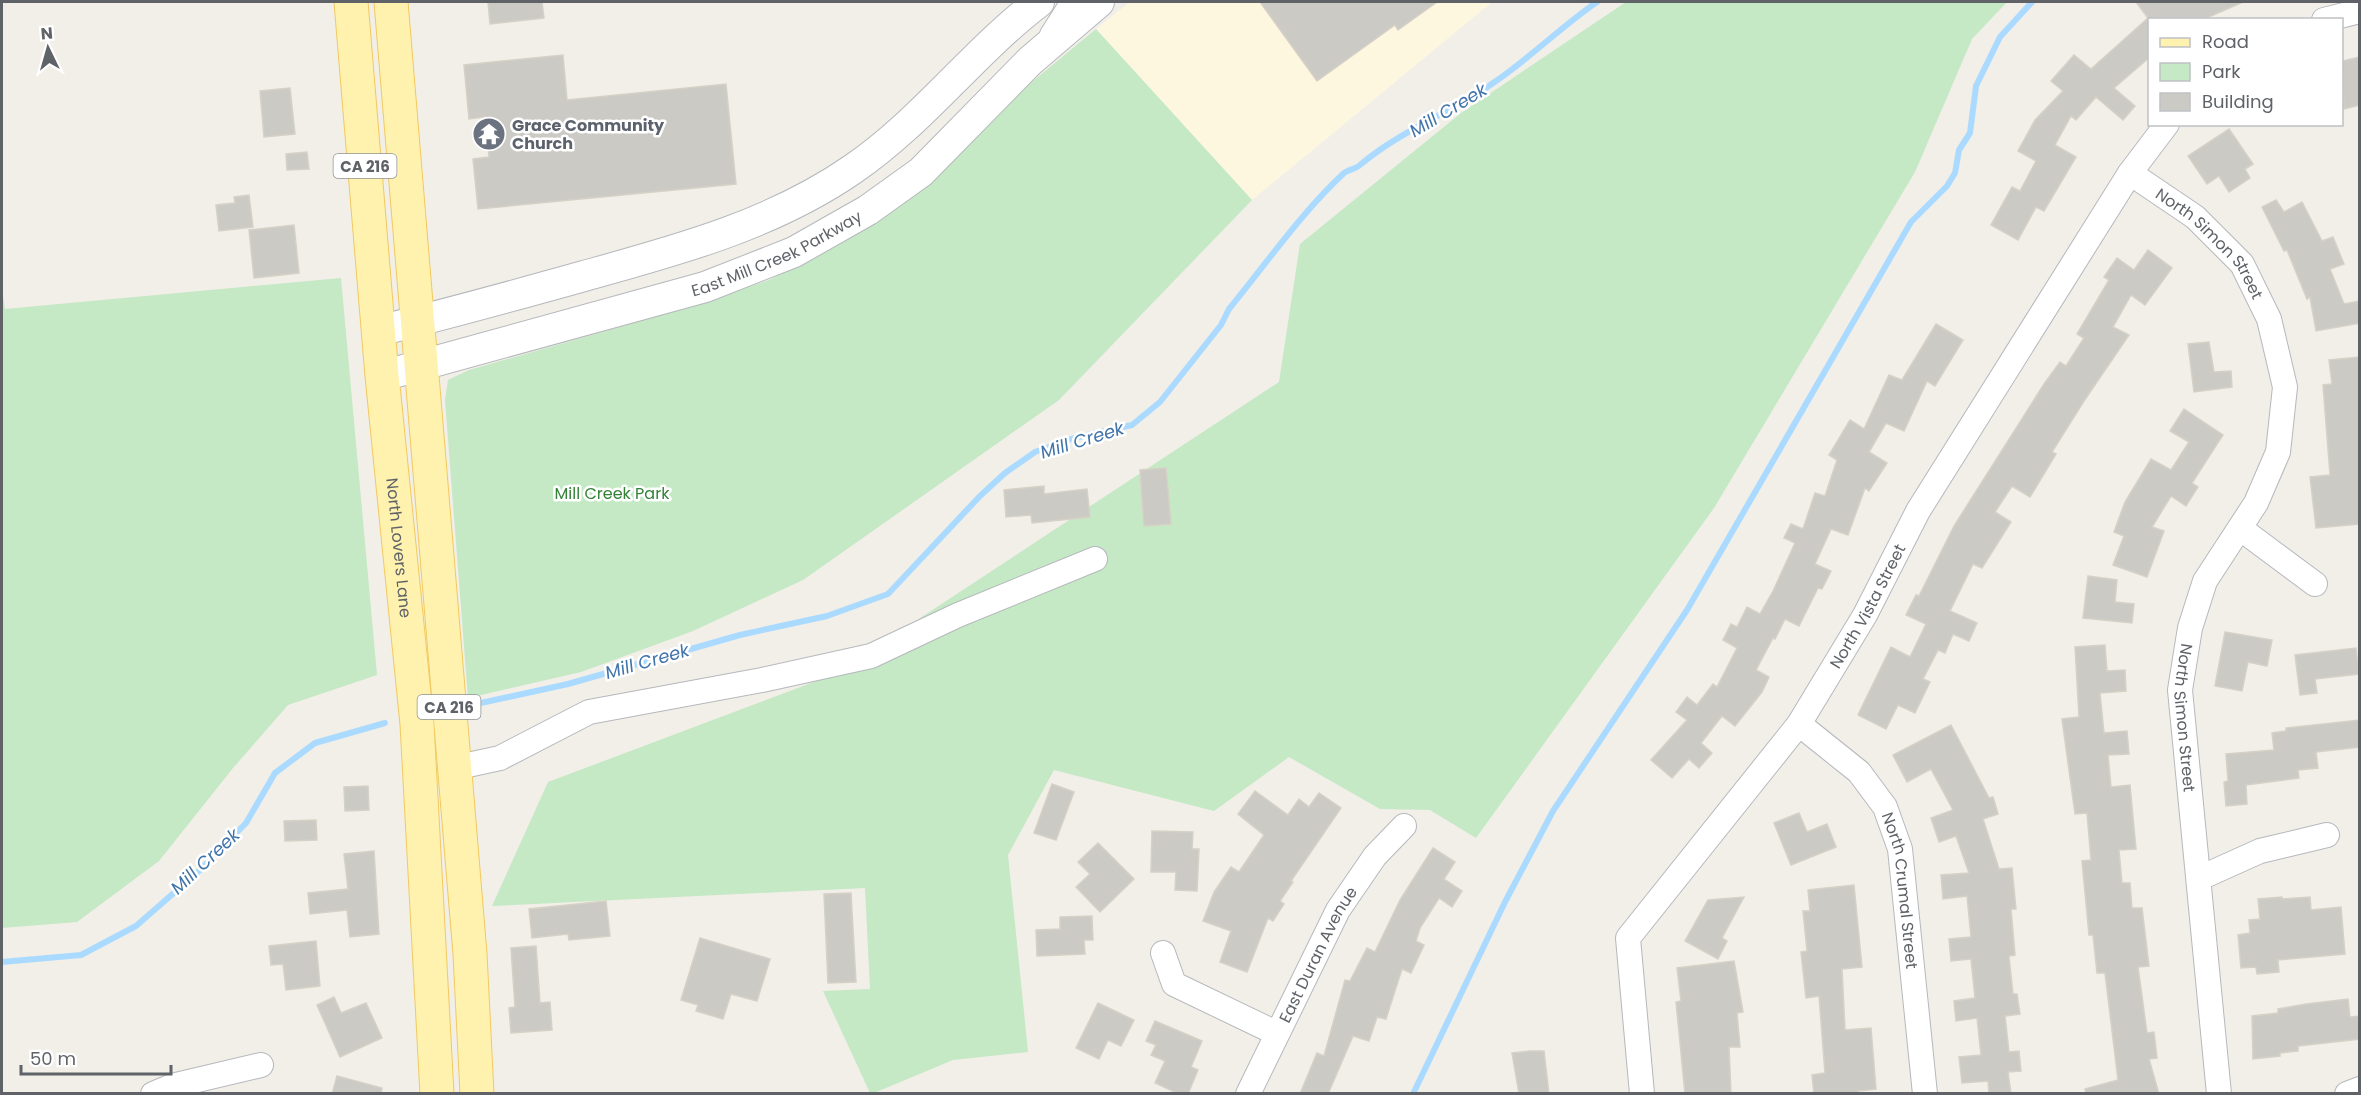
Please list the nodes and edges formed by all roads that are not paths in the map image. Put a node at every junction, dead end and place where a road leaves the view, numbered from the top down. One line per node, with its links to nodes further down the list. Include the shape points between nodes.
1 (351, 2): 12 (main road, North Lovers Lane / CA 216)
2 (391, 2): 11 (main road, CA 216)
3 (1039, 2): 11 (street, via 1004,28 907,124 854,169 764,219 698,244)
4 (1073, 2): 8 (street)
5 (1099, 2): 8 (street, East Mill Creek Parkway)
6 (2360, 11): 7 (street)
7 (2332, 18)
8 (1042, 50): 13 (street, East Mill Creek Parkway, via 921,172 868,210 794,252 705,287)
9 (2165, 126): 10 (street, North Vista Street)
10 (2130, 173): 15 (street, North Simon Street, via 2195,217 2242,264 2269,319 2285,387 2278,452); 18 (street, North Vista Street, via 1918,511 1865,615)
11 (418, 321): 12 (street); 13 (main road, CA 216)
12 (378, 331): 14 (main road, North Lovers Lane / CA 216)
13 (420, 365): 14 (street, East Mill Creek Parkway); 19 (main road, CA 216)
14 (382, 376): 28 (main road, North Lovers Lane / CA 216, via 417,724)
15 (2241, 529): 17 (street); 22 (street, North Simon Street, via 2205,581 2190,628 2180,690)
16 (1095, 559): 19 (street, via 958,615 871,656 589,712 500,758)
17 (2315, 584)
18 (1799, 724): 31 (street, North Vista Street, via 1628,938); 32 (street, North Crumal Street, via 1859,772 1884,807 1900,849)
19 (454, 768): 29 (main road, CA 216)
20 (1404, 826): 24 (street, East Duran Avenue, via 1375,856 1338,910)
21 (2327, 835): 22 (street, via 2260,851)
22 (2200, 878): 33 (street, North Simon Street)
23 (1163, 953): 24 (street, via 1174,984)
24 (1276, 1033): 30 (street, East Duran Avenue)
25 (261, 1065): 27 (street)
26 (2360, 1089): 34 (street)
27 (153, 1094)
28 (438, 1094)
29 (477, 1094)
30 (1248, 1094)
31 (1642, 1094)
32 (1924, 1094)
33 (2219, 1094)
34 (2347, 1094)

